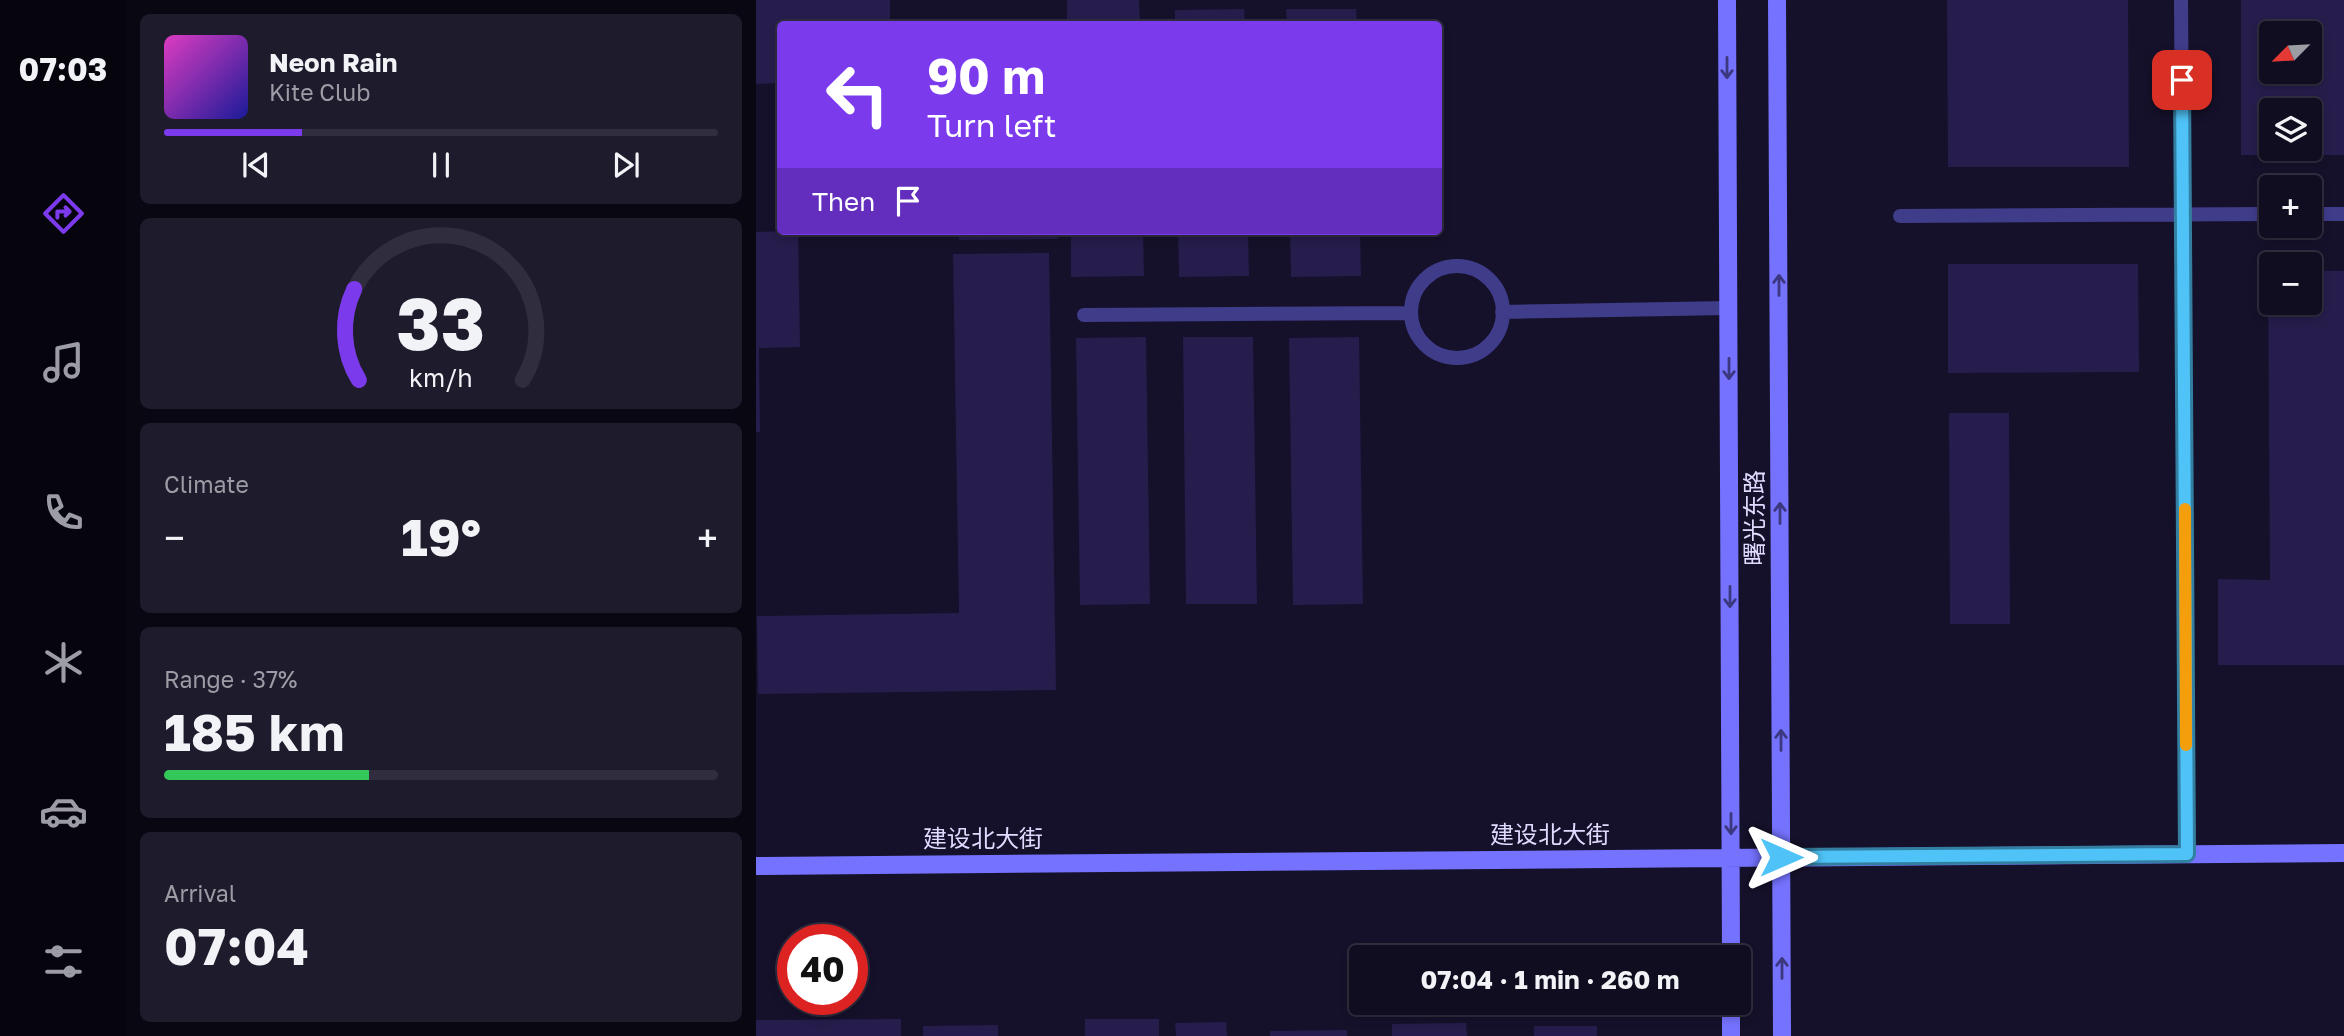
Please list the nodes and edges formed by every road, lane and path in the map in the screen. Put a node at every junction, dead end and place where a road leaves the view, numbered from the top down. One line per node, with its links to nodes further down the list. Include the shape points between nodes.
1 (1727, 0): 9 (main road, 曙光东路, one-way to 9)
2 (1777, 0): 15 (main road, 曙光东路, one-way to 2)
3 (2181, 0): 7 (lane)
4 (2259, 214): 7 (lane)
5 (2322, 214): 6 (lane)
6 (2344, 214)
7 (2183, 215): 8 (lane); 14 (lane)
8 (1900, 216)
9 (1728, 308): 10 (lane); 16 (main road, 曙光东路, one-way to 16)
10 (1502, 312): 11 (lane, via 1490,343 1466,357 1452,358 1427,347 1417,336); 11 (lane, via 1489,279 1477,270 1449,266 1423,280)
11 (1411, 313): 12 (lane)
12 (1084, 314)
13 (2344, 853): 14 (main road, 建设北大街)
14 (2187, 854): 15 (main road, 建设北大街)
15 (1781, 857): 16 (main road, 建设北大街); 21 (main road, 曙光东路, one-way to 15)
16 (1731, 858): 17 (main road, 建设北大街); 18 (main road, 曙光东路)
17 (756, 866)
18 (1731, 945)
19 (1731, 1015): 20 (main road)
20 (1731, 1036)
21 (1782, 1036)

